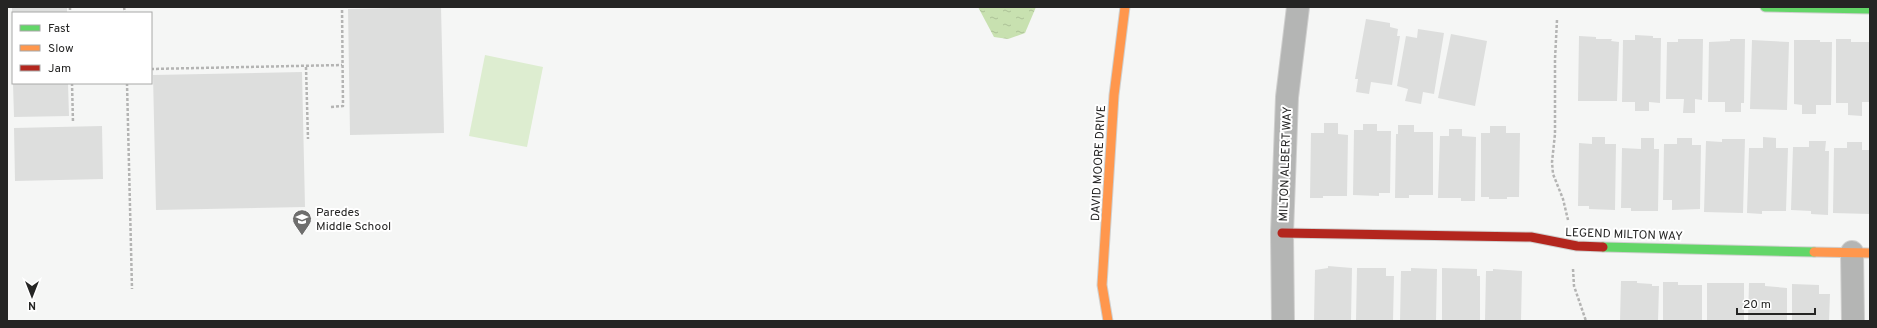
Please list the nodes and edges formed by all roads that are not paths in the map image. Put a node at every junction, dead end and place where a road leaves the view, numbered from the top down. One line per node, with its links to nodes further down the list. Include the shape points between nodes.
1 (1125, 7): 7 (street, DAVID MOORE DRIVE, via 1114,95 1102,285)
2 (1298, 7): 5 (street, MILTON ALBERT WAY, via 1287,97)
3 (1765, 7): 4 (street)
4 (1870, 9)
5 (1282, 232): 6 (street, LEGEND MILTON WAY, via 1531,237 1577,246); 8 (street, MILTON ALBERT WAY)
6 (1861, 252): 9 (street)
7 (1108, 321)
8 (1283, 321)
9 (1853, 321)

